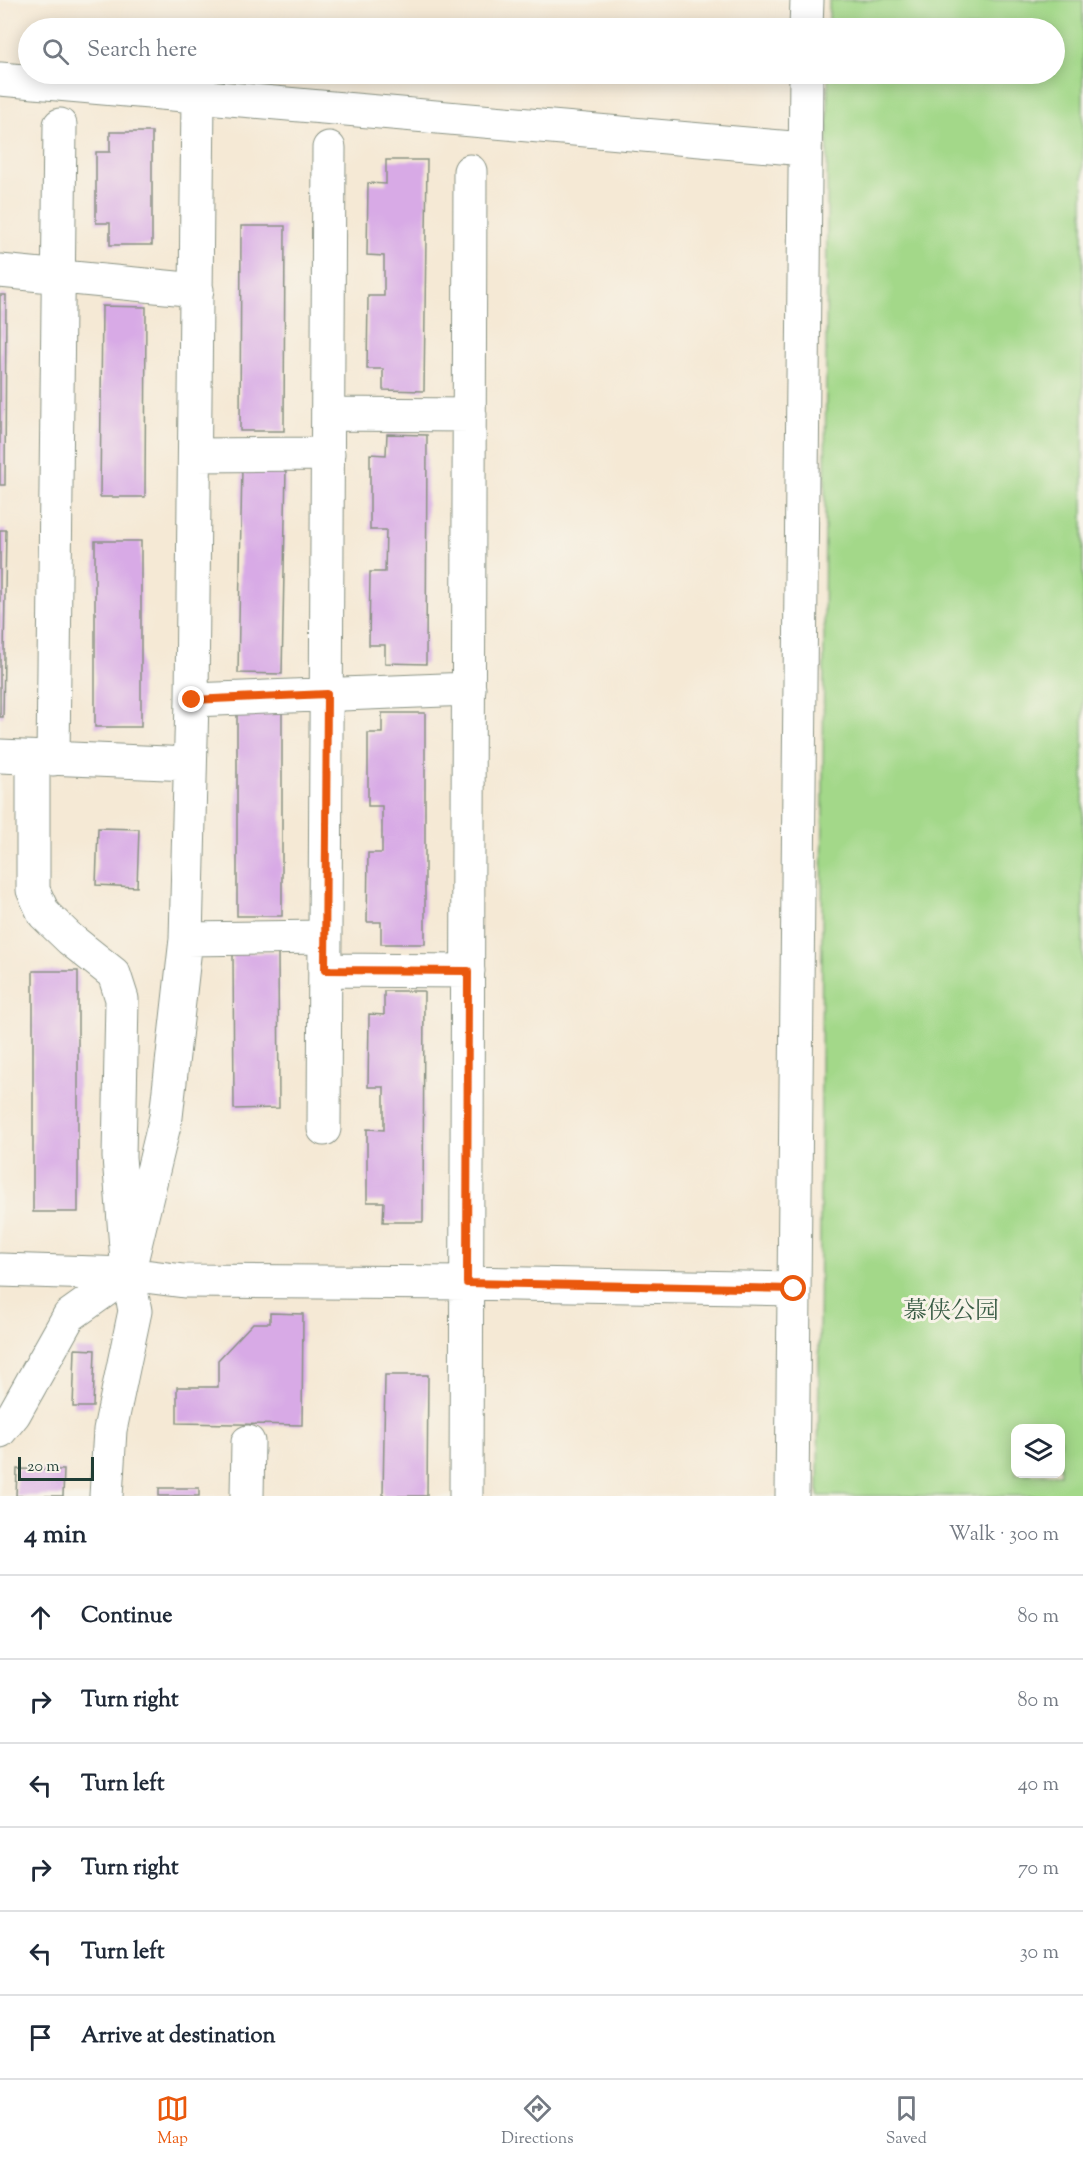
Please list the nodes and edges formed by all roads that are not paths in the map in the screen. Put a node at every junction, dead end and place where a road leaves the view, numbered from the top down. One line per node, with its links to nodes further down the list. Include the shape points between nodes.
1 (807, 0): 2 (street)
2 (806, 18)
3 (0, 79): 4 (street)
4 (18, 81)
5 (58, 84): 7 (street)
6 (806, 84): 10 (street)
7 (198, 96): 10 (street); 14 (street)
8 (60, 125): 13 (street)
9 (329, 148): 15 (street)
10 (804, 149): 33 (street)
11 (470, 171): 16 (street)
12 (0, 271): 13 (street)
13 (59, 277): 14 (street); 23 (street)
14 (197, 290): 18 (street)
15 (328, 414): 16 (street); 17 (street)
16 (470, 415): 19 (street)
17 (328, 454): 18 (street); 20 (street)
18 (195, 455): 21 (street)
19 (469, 689): 20 (street); 28 (street)
20 (327, 694): 21 (street); 25 (street)
21 (192, 700): 24 (street)
22 (0, 756): 23 (street)
23 (43, 758): 24 (street); 31 (street, via 33,890 44,914 114,974 122,999 119,1157)
24 (190, 764): 26 (street)
25 (325, 937): 26 (street); 27 (street)
26 (186, 939): 31 (street, via 166,1117)
27 (325, 970): 28 (street); 29 (street)
28 (468, 971): 32 (street)
29 (324, 1129)
30 (0, 1270): 31 (street)
31 (128, 1274): 32 (street, via 184,1281); 34 (street, via 69,1316); 36 (street, via 135,1311 110,1430)
32 (467, 1283): 33 (street); 38 (street)
33 (794, 1289): 39 (street)
34 (0, 1431)
35 (248, 1442): 37 (street)
36 (106, 1496)
37 (247, 1496)
38 (466, 1496)
39 (792, 1496)

